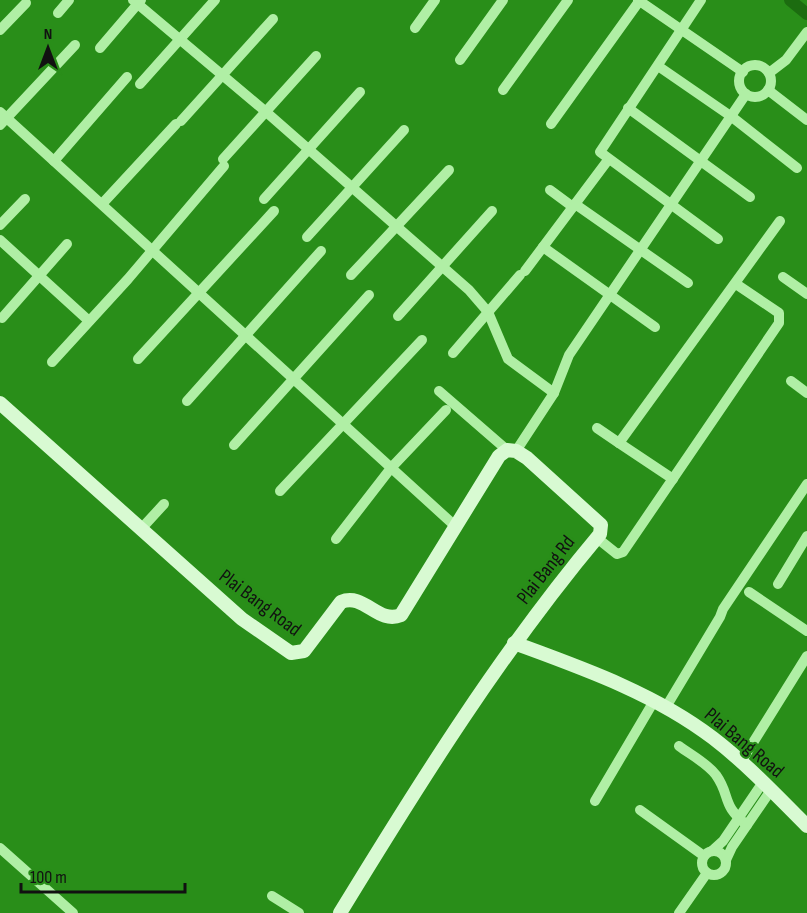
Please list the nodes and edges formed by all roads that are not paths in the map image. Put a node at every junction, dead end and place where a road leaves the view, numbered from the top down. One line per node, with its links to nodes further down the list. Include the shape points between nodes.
1 (69, 0): 10 (street)
2 (215, 0): 16 (street)
3 (435, 0): 12 (street)
4 (503, 0): 20 (street)
5 (568, 0): 27 (street)
6 (640, 0): 13 (street); 36 (street)
7 (701, 0): 13 (street)
8 (137, 1): 16 (street); 18 (street)
9 (26, 3): 14 (street)
10 (58, 13)
11 (273, 18): 24 (street)
12 (415, 28)
13 (681, 29): 21 (street); 22 (street)
14 (0, 30)
15 (807, 32): 23 (street, via 786,60)
16 (180, 40): 24 (street); 26 (street)
17 (75, 45): 35 (street)
18 (99, 48)
19 (316, 56): 32 (street)
20 (460, 60)
21 (658, 66): 31 (street); 34 (street)
22 (742, 72): 23 (street, via 753,65); 30 (street, via 740,84)
23 (769, 73): 28 (street)
24 (222, 75): 32 (street); 49 (street)
25 (127, 77): 41 (street)
26 (140, 84)
27 (503, 90)
28 (768, 90): 30 (street, via 758,96); 33 (street)
29 (360, 92): 38 (street)
30 (746, 94): 34 (street)
31 (628, 108): 39 (street); 40 (street, via 600,149)
32 (265, 111): 38 (street); 62 (street)
33 (806, 116)
34 (732, 117): 39 (street); 42 (street)
35 (2, 118): 41 (street)
36 (551, 124)
37 (404, 130): 44 (street)
38 (310, 149): 44 (street); 48 (street)
39 (701, 159): 46 (street); 51 (street)
40 (608, 160): 50 (street); 51 (street)
41 (54, 161): 49 (street)
42 (797, 168)
43 (449, 170): 56 (street)
44 (352, 187): 56 (street); 57 (street)
45 (550, 190): 50 (street)
46 (750, 197)
47 (25, 199): 55 (street)
48 (264, 199)
49 (102, 204): 62 (street)
50 (574, 205): 61 (street); 63 (street)
51 (670, 205): 58 (street); 63 (street)
52 (274, 211): 71 (street)
53 (492, 211): 65 (street)
54 (780, 221): 70 (street)
55 (0, 225)
56 (396, 226): 65 (street); 66 (street)
57 (307, 237)
58 (718, 239)
59 (0, 240): 67 (street)
60 (68, 244): 67 (street)
61 (543, 247): 74 (street); 75 (street)
62 (151, 249): 71 (street); 78 (street)
63 (639, 249): 69 (street); 74 (street)
64 (321, 251): 80 (street)
65 (443, 268): 75 (street); 76 (street)
66 (351, 275)
67 (39, 276): 77 (street); 78 (street)
68 (783, 277): 72 (street)
69 (687, 283)
70 (736, 284): 95 (street); 99 (street, via 779,313 779,323)
71 (198, 292): 80 (street); 83 (street)
72 (807, 294)
73 (369, 295): 85 (street)
74 (608, 295): 79 (street); 88 (street, via 569,356)
75 (488, 312): 82 (street); 88 (street, via 508,359)
76 (398, 316)
77 (2, 318)
78 (89, 321): 84 (street)
79 (655, 327)
80 (246, 336): 85 (street); 90 (street)
81 (422, 340): 93 (street)
82 (453, 352)
83 (138, 359)
84 (52, 362)
85 (294, 379): 93 (street); 96 (street)
86 (791, 381): 89 (street)
87 (439, 391): 97 (street)
88 (554, 393): 97 (street)
89 (807, 393)
90 (188, 401)
91 (0, 403): 104 (street, Plai Bang Road)
92 (446, 410): 98 (street)
93 (343, 424): 98 (street); 101 (street)
94 (597, 428): 95 (street)
95 (619, 443): 99 (street)
96 (234, 445)
97 (512, 450): 103 (street, Plai Bang Road, via 499,456); 106 (street, via 598,520 602,528)
98 (391, 468): 103 (street); 107 (street)
99 (673, 479): 106 (street, via 620,555)
100 (807, 484): 113 (street)
101 (280, 491)
102 (164, 504): 104 (street)
103 (454, 525): 104 (street, Plai Bang Road, via 401,615 393,619 356,599 348,599 341,602 304,651 297,654 242,620)
104 (141, 529)
105 (804, 533): 108 (street)
106 (597, 538): 111 (street, Plai Bang Rd)
107 (336, 539)
108 (778, 584)
109 (749, 592): 110 (street)
110 (807, 631)
111 (514, 643): 113 (street, Plai Bang Road, via 596,674); 128 (street)
112 (807, 656): 115 (street)
113 (660, 704): 115 (street, Plai Bang Road); 117 (street)
114 (679, 746): 119 (street, via 717,777 726,804)
115 (741, 762): 116 (street, Plai Bang Road)
116 (767, 786): 119 (street); 120 (street, Plai Bang Road)
117 (596, 801)
118 (640, 810): 122 (street)
119 (743, 822): 122 (street); 123 (street)
120 (807, 826)
121 (0, 848): 126 (street)
122 (708, 853): 123 (street, via 721,852); 124 (street, via 702,865)
123 (726, 860): 124 (street, via 721,873)
124 (707, 873): 129 (street)
125 (272, 896): 127 (street)
126 (73, 913)
127 (299, 913)
128 (340, 913)
129 (679, 913)

